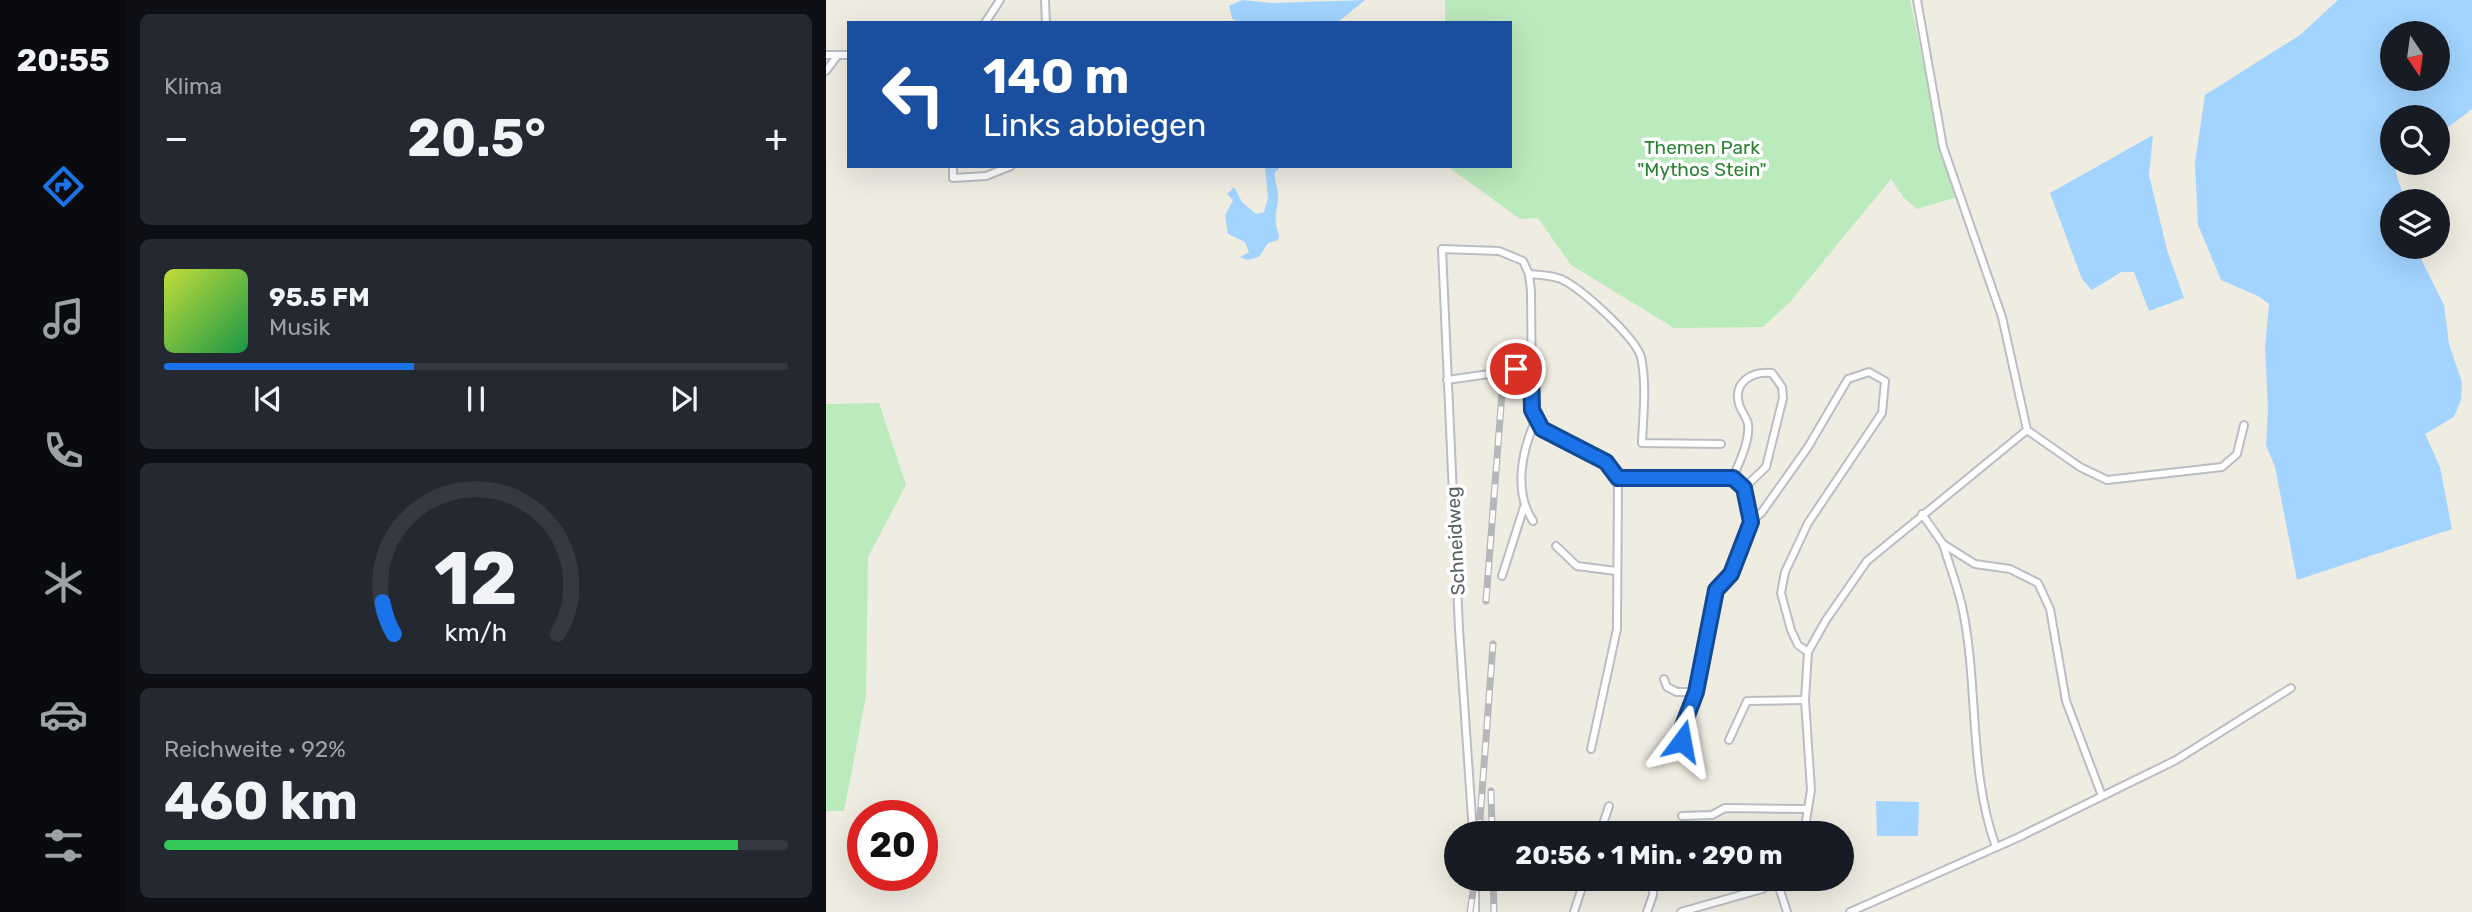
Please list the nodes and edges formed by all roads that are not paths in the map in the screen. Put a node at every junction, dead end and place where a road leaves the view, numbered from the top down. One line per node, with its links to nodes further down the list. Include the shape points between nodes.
1 (1000, 0): 4 (lane)
2 (1045, 0): 5 (lane)
3 (1917, 0): 17 (lane, via 1943,147 2002,317)
4 (986, 21)
5 (1046, 21)
6 (826, 55): 7 (lane)
7 (838, 55): 8 (lane); 9 (lane)
8 (847, 55)
9 (826, 71)
10 (953, 168): 11 (lane, via 953,178 986,176)
11 (1006, 168)
12 (1529, 274): 13 (lane); 14 (lane, Schneidweg, via 1523,261 1499,251 1443,249); 18 (lane, via 1563,280 1628,336 1640,354 1643,373 1642,443)
13 (1531, 368): 14 (lane); 15 (lane)
14 (1447, 380): 42 (lane, Schneidweg)
15 (1536, 419): 19 (lane, via 1542,429 1606,462); 22 (lane, via 1526,442)
16 (2244, 425): 17 (lane, via 2237,454 2222,467 2107,480)
17 (2027, 430): 23 (lane)
18 (1721, 444)
19 (1618, 478): 20 (lane); 28 (lane)
20 (1733, 478): 21 (lane); 21 (lane, via 1748,425 1738,401 1741,385 1753,374 1772,373 1782,387 1783,398 1766,467)
21 (1744, 488): 25 (lane)
22 (1524, 507): 24 (lane); 29 (lane)
23 (1922, 514): 26 (lane); 30 (lane, via 1867,561)
24 (1533, 521)
25 (1751, 522): 30 (lane, via 1808,447 1848,379 1869,372 1885,382 1882,413 1808,523 1785,572 1781,593 1791,630 1798,645); 33 (lane, via 1731,574 1716,590)
26 (1943, 544): 38 (lane, via 1975,564 2010,569 2038,583 2050,609 2066,701); 45 (lane, via 1962,607 1978,760)
27 (1556, 547): 28 (lane, via 1577,566)
28 (1616, 570): 37 (lane, via 1617,629)
29 (1502, 576)
30 (1808, 652): 34 (lane)
31 (1664, 679): 33 (lane, via 1667,687 1677,692)
32 (2291, 688): 38 (lane, via 2176,760)
33 (1696, 692): 36 (lane)
34 (1805, 700): 35 (lane, via 1747,701); 40 (lane, via 1811,790)
35 (1729, 740)
36 (1682, 741)
37 (1591, 749)
38 (2102, 796): 45 (lane)
39 (1609, 806): 43 (lane)
40 (1808, 809): 41 (lane, via 1725,808 1712,815); 44 (lane)
41 (1682, 816)
42 (1471, 821)
43 (1604, 821)
44 (1806, 821)
45 (1996, 847): 56 (lane)
46 (1475, 891): 51 (lane)
47 (1581, 891): 52 (lane)
48 (1653, 891): 53 (lane)
49 (1755, 891): 54 (lane)
50 (1782, 891): 55 (lane)
51 (1475, 912)
52 (1574, 912)
53 (1647, 912)
54 (1681, 912)
55 (1787, 912)
56 (1850, 912)

